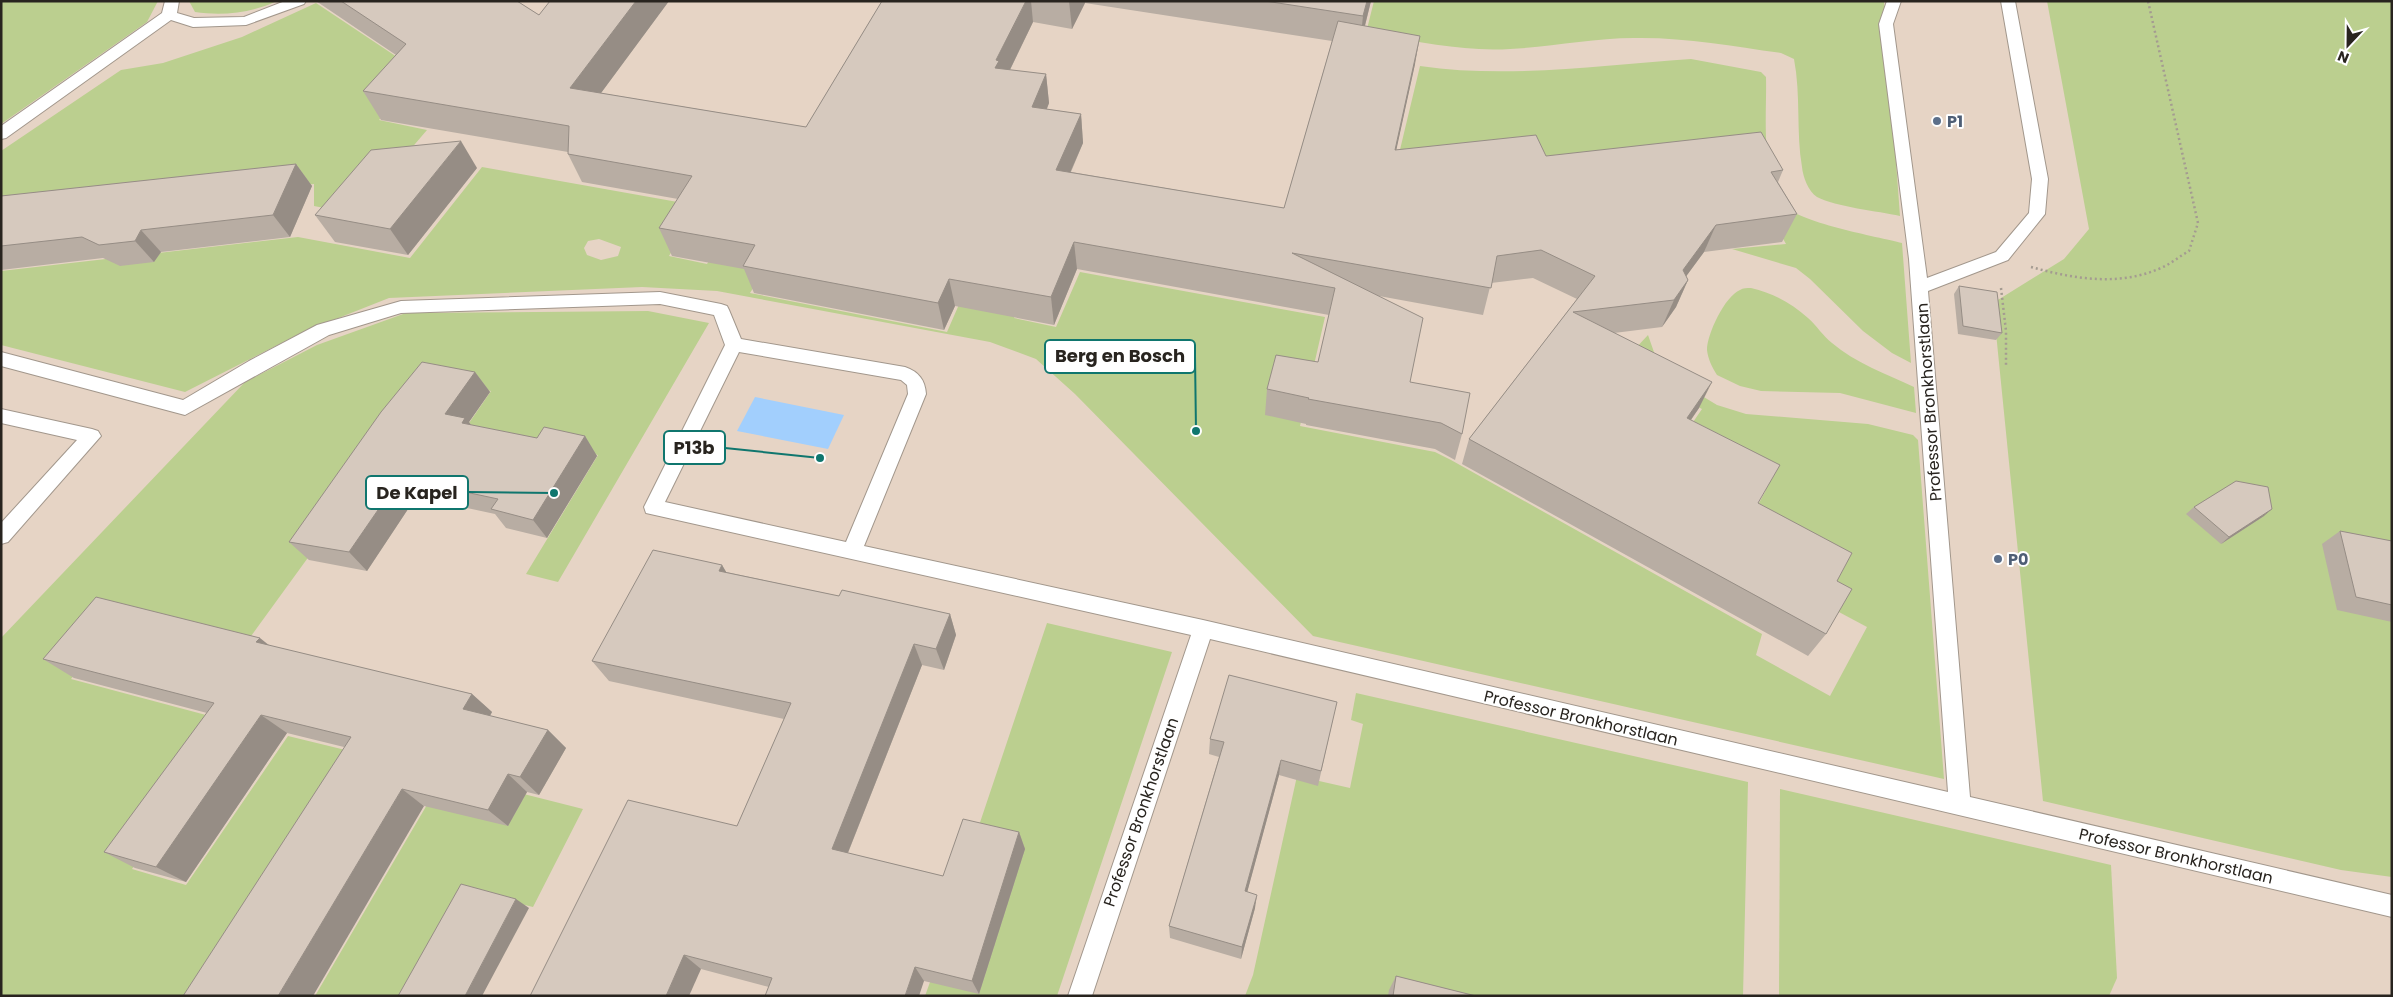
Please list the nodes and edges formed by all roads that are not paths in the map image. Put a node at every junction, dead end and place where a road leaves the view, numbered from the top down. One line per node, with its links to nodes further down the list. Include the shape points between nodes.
1 (300, 1): 4 (lane, via 246,21 193,23)
2 (1894, 1): 6 (lane, Professor Bronkhorstlaan, via 1886,24)
3 (2008, 1): 6 (lane, via 2040,179 2037,214 2002,256)
4 (171, 8): 5 (lane)
5 (1, 134)
6 (1920, 287): 13 (lane, Professor Bronkhorstlaan)
7 (734, 346): 8 (lane, via 722,310 660,298 401,307 323,330 185,408); 11 (lane, via 905,374 913,378 917,394); 11 (lane, Professor Bronkhorstlaan, via 653,507)
8 (1, 359)
9 (1, 416): 10 (lane, via 92,436)
10 (1, 536)
11 (852, 550): 12 (lane, Professor Bronkhorstlaan)
12 (1203, 629): 13 (lane, Professor Bronkhorstlaan); 15 (lane, Professor Bronkhorstlaan)
13 (1960, 806): 14 (lane, Professor Bronkhorstlaan)
14 (2392, 906)
15 (1080, 996)

